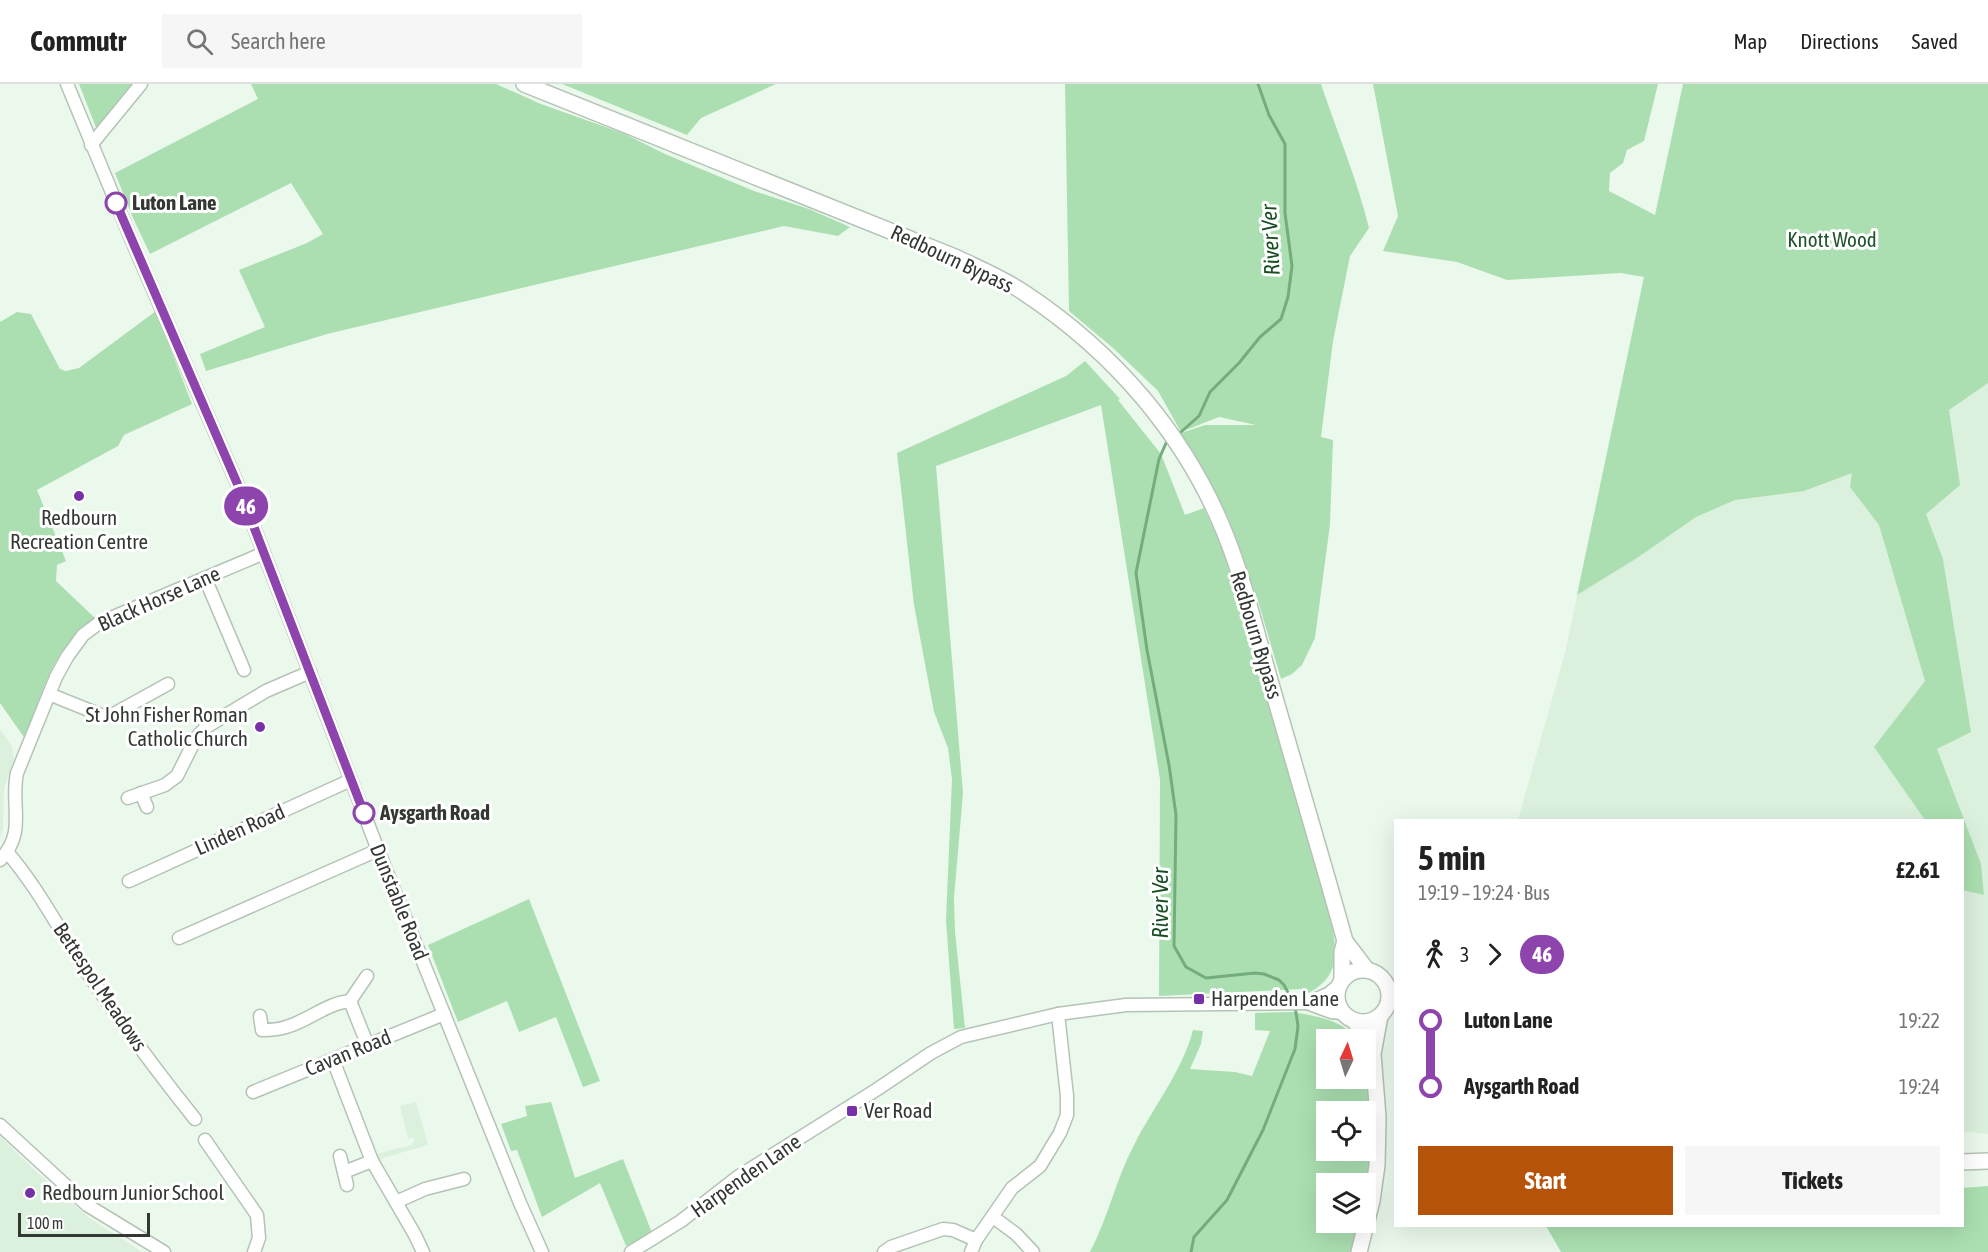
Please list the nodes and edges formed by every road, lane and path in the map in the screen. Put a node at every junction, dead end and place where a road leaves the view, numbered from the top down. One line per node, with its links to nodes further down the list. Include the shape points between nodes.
1 (67, 84): 4 (street, Dunstable Road)
2 (141, 84): 4 (street)
3 (524, 84): 19 (main road, Redbourn Bypass, via 986,271 1065,321 1122,373 1182,449 1203,484 1226,537)
4 (91, 145): 5 (street, Dunstable Road)
5 (264, 553): 6 (street, Black Horse Lane); 8 (street, Dunstable Road)
6 (205, 578): 7 (street); 10 (street, Black Horse Lane, via 93,627 67,657)
7 (243, 670)
8 (310, 672): 11 (street, Dunstable Road); 12 (street, via 266,691 206,727 196,738 177,776 165,785)
9 (168, 684): 10 (street, via 110,716)
10 (49, 694): 16 (street, Black Horse Lane, via 17,773 17,823 14,840)
11 (351, 780): 15 (street, Dunstable Road); 17 (street, Linden Road)
12 (141, 793): 13 (street); 14 (street)
13 (128, 798)
14 (147, 807)
15 (378, 850): 18 (street); 27 (street, Dunstable Road)
16 (4, 856): 37 (street, Bettespol Meadows, via 21,869 92,979)
17 (129, 881)
18 (179, 938)
19 (1345, 941): 20 (main road, Redbourn Bypass); 23 (main road, Redbourn Bypass)
20 (1367, 970): 22 (main road); 23 (main road, via 1356,971)
21 (367, 976): 24 (street)
22 (1389, 980): 26 (main road)
23 (1341, 983): 25 (street, Harpenden Lane, via 1328,994); 30 (main road, via 1338,1002)
24 (350, 1001): 29 (street, via 278,1029 262,1030); 33 (street)
25 (1302, 1003): 28 (street, Harpenden Lane, via 1126,1005); 30 (street, Harpenden Lane)
26 (1388, 1009): 30 (main road, via 1369,1022); 32 (main road)
27 (444, 1014): 33 (street, Cavan Road); 53 (street, Dunstable Road)
28 (1058, 1014): 48 (street, via 1067,1115 1040,1166 1012,1188); 54 (street, Harpenden Lane, via 961,1037 931,1053 739,1176 681,1221)
29 (260, 1016)
30 (1349, 1017): 31 (main road)
31 (1357, 1029)
32 (1376, 1030)
33 (368, 1046): 34 (street, Cavan Road)
34 (333, 1060): 36 (street, Cavan Road); 41 (street)
35 (1374, 1089): 57 (main road, via 1378,1117 1377,1166)
36 (253, 1092)
37 (195, 1119)
38 (0, 1125): 50 (street, via 87,1205)
39 (205, 1140): 51 (street, via 257,1215 259,1238)
40 (340, 1156): 44 (street)
41 (372, 1161): 44 (street); 47 (street)
42 (1988, 1161): 43 (main road)
43 (1964, 1162)
44 (344, 1172): 46 (street)
45 (464, 1179): 47 (street, via 425,1189)
46 (347, 1185)
47 (396, 1202): 52 (street)
48 (993, 1217): 49 (street); 56 (street)
49 (973, 1246): 55 (street, via 953,1230 943,1229)
50 (164, 1252)
51 (254, 1252)
52 (423, 1252)
53 (542, 1252)
54 (631, 1252)
55 (884, 1252)
56 (1033, 1252)
57 (1359, 1252)

